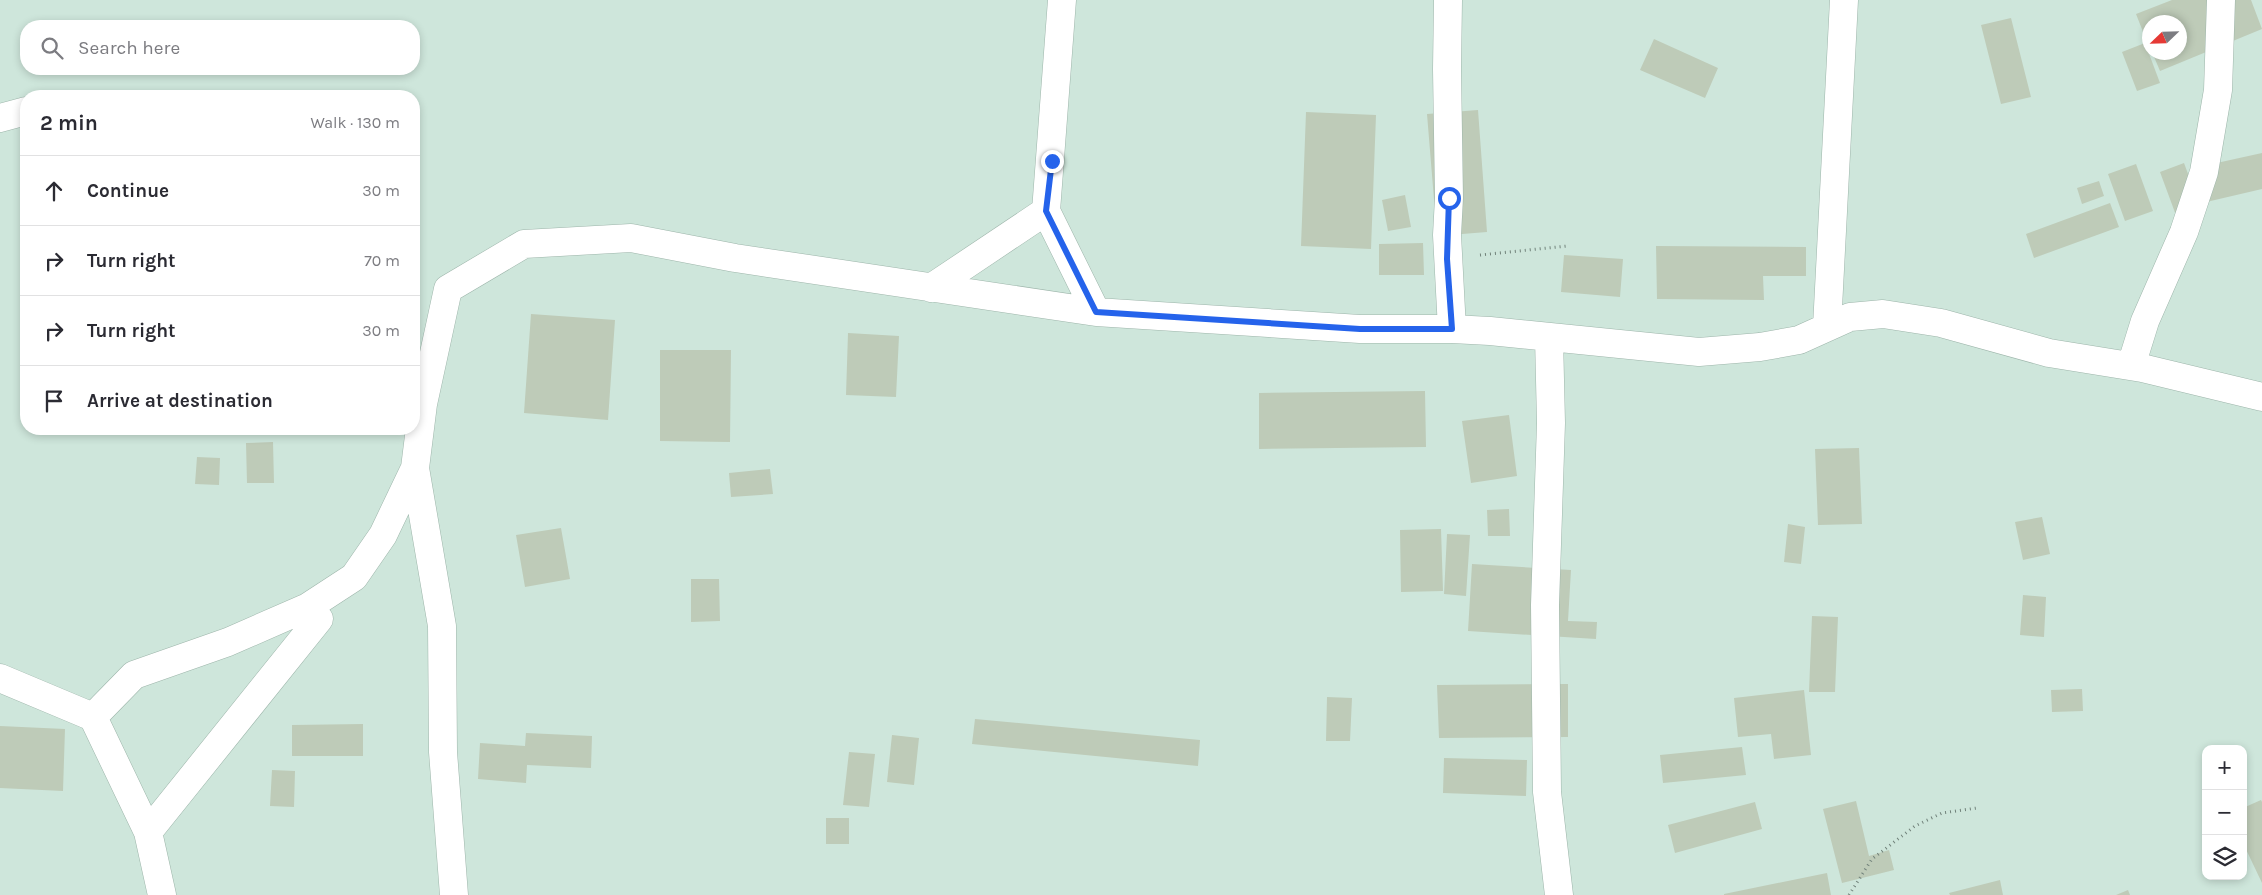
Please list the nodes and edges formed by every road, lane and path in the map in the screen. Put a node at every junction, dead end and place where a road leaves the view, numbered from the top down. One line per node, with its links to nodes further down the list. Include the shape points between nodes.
1 (1062, 0): 7 (street)
2 (1448, 0): 9 (street)
3 (1844, 0): 12 (street)
4 (2221, 0): 15 (street, via 2218,90 2204,172 2184,232 2145,321)
5 (20, 113): 6 (street)
6 (0, 118)
7 (1046, 211): 10 (street); 11 (street)
8 (1567, 246): 9 (path)
9 (1447, 259): 13 (street)
10 (931, 288): 11 (street); 17 (street, via 735,258 631,238 524,244 448,289)
11 (1096, 312): 13 (street, via 1360,329)
12 (1827, 327): 14 (street, via 1799,340 1699,352); 15 (street, via 1850,317 1883,314 1941,324 2048,353)
13 (1452, 329): 14 (street)
14 (1549, 337): 27 (street, via 1551,423 1545,605 1547,792)
15 (2131, 366): 16 (street)
16 (2262, 397)
17 (420, 403)
18 (418, 435): 19 (street)
19 (416, 468): 20 (street, via 383,535 354,577); 26 (street, via 442,626 443,752)
20 (308, 607): 22 (street, via 228,642 134,674); 24 (street, via 319,619)
21 (0, 678): 22 (street)
22 (93, 717): 24 (street)
23 (1977, 808): 28 (path, via 1942,813 1915,826 1872,859)
24 (148, 832): 25 (street)
25 (162, 895)
26 (454, 895)
27 (1559, 895)
28 (1849, 895)

